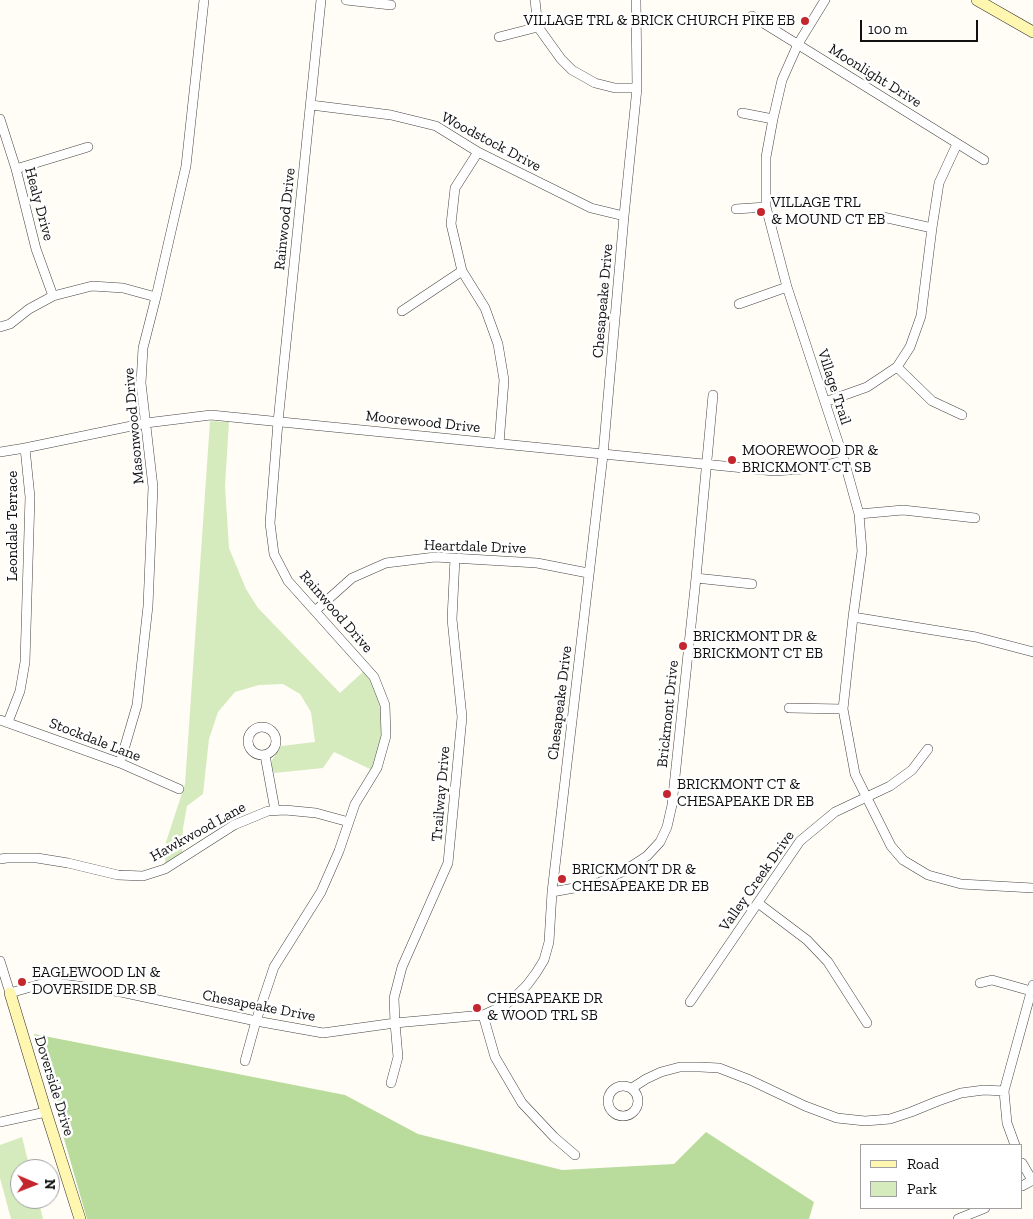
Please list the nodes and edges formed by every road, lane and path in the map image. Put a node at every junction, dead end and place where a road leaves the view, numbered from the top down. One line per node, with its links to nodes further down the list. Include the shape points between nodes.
1 (204, 0): 32 (street, Masonwood Drive, via 186,166)
2 (321, 0): 15 (street, Rainwood Drive)
3 (346, 0): 8 (street)
4 (535, 0): 10 (street)
5 (636, 0): 14 (street, Chesapeake Drive)
6 (825, 0): 13 (street, Village Trail)
7 (977, 0): 11 (street)
8 (391, 5)
9 (752, 16): 13 (street, Moonlight Drive)
10 (538, 27): 12 (street); 14 (street, via 572,70 595,83 615,88)
11 (1033, 32)
12 (499, 37)
13 (798, 44): 18 (street, Village Trail, via 782,80); 19 (street, Moonlight Drive)
14 (637, 88): 26 (street, Chesapeake Drive)
15 (311, 105): 21 (street, Woodstock Drive, via 391,115 436,126); 41 (street, Rainwood Drive)
16 (742, 113): 18 (street)
17 (0, 118): 23 (street, Healy Drive)
18 (773, 119): 24 (street, Village Trail, via 766,157)
19 (957, 144): 22 (street, Moonlight Drive); 28 (street, via 939,184)
20 (88, 147): 23 (street)
21 (478, 152): 26 (street, Woodstock Drive, via 591,208); 29 (street, via 455,188 451,224)
22 (984, 160)
23 (16, 169): 31 (street, Healy Drive, via 36,249)
24 (766, 207): 25 (street); 30 (street, Village Trail)
25 (736, 209)
26 (624, 216): 45 (street, Chesapeake Drive)
27 (883, 217): 28 (street)
28 (932, 228): 36 (street, via 921,316 910,347)
29 (462, 271): 34 (street); 42 (street, via 485,308 498,344 504,380)
30 (787, 287): 33 (street); 38 (street, Village Trail)
31 (53, 296): 32 (street, via 92,286 123,288); 35 (street)
32 (156, 297): 40 (street, Masonwood Drive, via 143,348 141,382)
33 (739, 304)
34 (402, 311)
35 (0, 327)
36 (897, 367): 38 (street, via 867,387); 39 (street, via 932,400)
37 (713, 395): 47 (street, Brickmont Drive)
38 (825, 402): 46 (street, Village Trail)
39 (962, 415)
40 (146, 422): 41 (street, Moorewood Drive, via 211,415); 43 (street, Moorewood Drive); 62 (street, Masonwood Drive, via 153,487 148,606 137,705)
41 (278, 422): 42 (street, Moorewood Drive); 54 (street, Rainwood Drive, via 270,523 274,554 288,581)
42 (499, 444): 45 (street, Moorewood Drive)
43 (26, 448): 44 (street, Moorewood Drive); 59 (street, Leondale Terrace, via 30,497 25,662 20,691)
44 (0, 452)
45 (603, 455): 47 (street, Moorewood Drive); 51 (street, Chesapeake Drive)
46 (844, 460): 47 (street, Moorewood Drive, via 817,468 774,471); 48 (street, Village Trail)
47 (706, 465): 52 (street, Brickmont Drive)
48 (858, 514): 49 (street, via 903,510); 55 (street, Village Trail, via 862,551)
49 (975, 518)
50 (455, 558): 51 (street, Heartdale Drive, via 537,563); 54 (street, Heartdale Drive, via 386,563 352,578); 78 (street, Trailway Drive, via 452,619 462,717 448,863 402,967 394,998)
51 (588, 573): 69 (street, Chesapeake Drive)
52 (696, 578): 53 (street); 69 (street, Brickmont Drive, via 672,805 660,842 647,856 596,884)
53 (752, 584)
54 (315, 611): 66 (street, Rainwood Drive, via 374,677 385,705 386,736 378,768 355,804)
55 (853, 618): 56 (street, via 976,636); 58 (street, Village Trail)
56 (1033, 652)
57 (789, 708): 58 (street)
58 (843, 709): 64 (street, Village Trail, via 855,774)
59 (4, 721): 62 (street, Stockdale Lane)
60 (928, 749): 64 (street, Valley Creek Drive, via 912,770)
61 (265, 755): 65 (street)
62 (120, 763): 63 (street, Stockdale Lane)
63 (179, 789)
64 (866, 798): 68 (street, Village Trail, via 891,846 904,860 928,876 961,884); 70 (street, Valley Creek Drive, via 835,812 800,841)
65 (275, 810): 66 (street, Hawkwood Lane, via 316,813); 67 (street, Hawkwood Lane, via 234,825 165,869 143,876 118,875 37,858)
66 (350, 822): 77 (street, Rainwood Drive, via 321,892 274,967)
67 (0, 860)
68 (1033, 888)
69 (552, 892): 76 (street, Chesapeake Drive, via 549,942 544,960 516,996)
70 (758, 903): 75 (street, Valley Creek Drive); 79 (street, via 807,940 828,962)
71 (0, 961): 74 (street, Doverside Drive)
72 (980, 983): 73 (street, via 992,980)
73 (1032, 988): 83 (street)
74 (10, 993): 77 (street, Chesapeake Drive, via 48,982 121,992); 84 (street, Doverside Drive)
75 (690, 1002)
76 (482, 1015): 78 (street, Chesapeake Drive); 87 (street, via 496,1057 522,1103)
77 (256, 1021): 78 (street, Chesapeake Drive, via 323,1033); 80 (street, Rainwood Drive)
78 (395, 1023): 81 (street, Trailway Drive, via 398,1057)
79 (867, 1023)
80 (245, 1061)
81 (392, 1083)
82 (632, 1088): 83 (street, via 661,1072 680,1067 719,1068 836,1118 865,1121 890,1119 961,1093)
83 (1004, 1091): 86 (street, via 1007,1123)
84 (46, 1112): 85 (street); 91 (street, Doverside Drive)
85 (0, 1122)
86 (1015, 1144)
87 (575, 1155)
88 (1023, 1165): 89 (street)
89 (1033, 1180)
90 (982, 1209): 92 (street)
91 (80, 1219)
92 (958, 1219)

